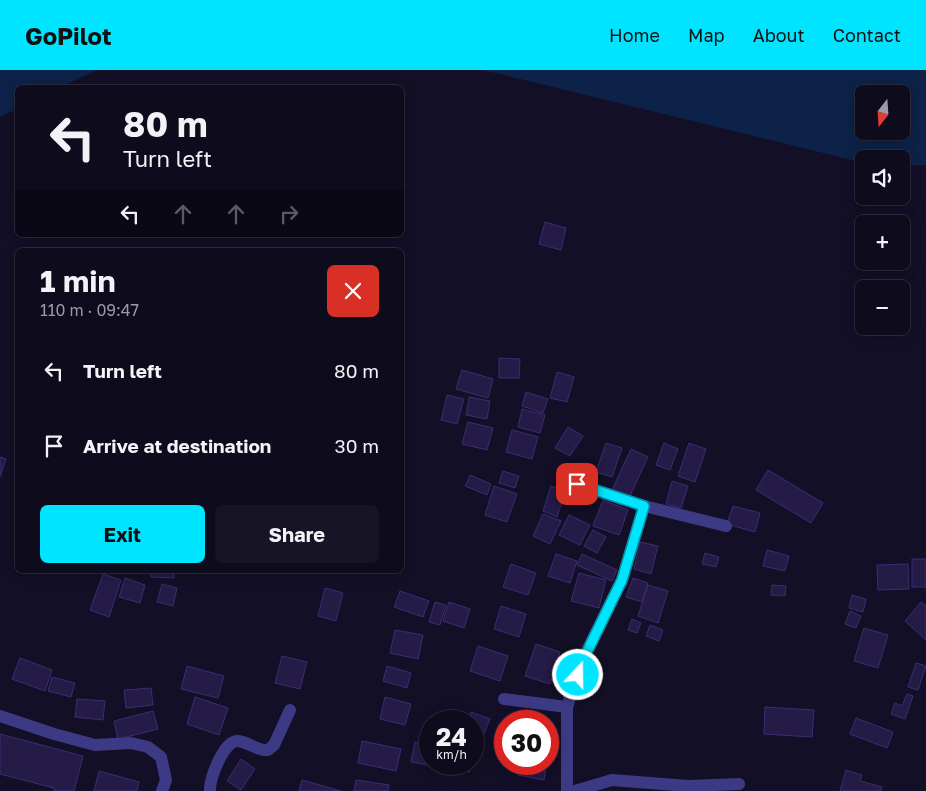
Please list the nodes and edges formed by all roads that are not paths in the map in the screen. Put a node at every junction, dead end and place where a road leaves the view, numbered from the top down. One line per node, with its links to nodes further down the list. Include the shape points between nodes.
1 (577, 484): 2 (street)
2 (644, 506): 3 (street); 5 (street, via 622,580 583,660)
3 (726, 526)
4 (504, 699): 5 (street)
5 (567, 707): 11 (street)
6 (290, 710): 10 (street, via 274,745 268,750 236,741 227,747 214,773)
7 (0, 716): 9 (street, via 95,745 131,743 148,747 160,757 166,780)
8 (739, 784): 12 (street, via 688,786 612,780)
9 (162, 791)
10 (210, 791)
11 (566, 791)
12 (575, 791)

